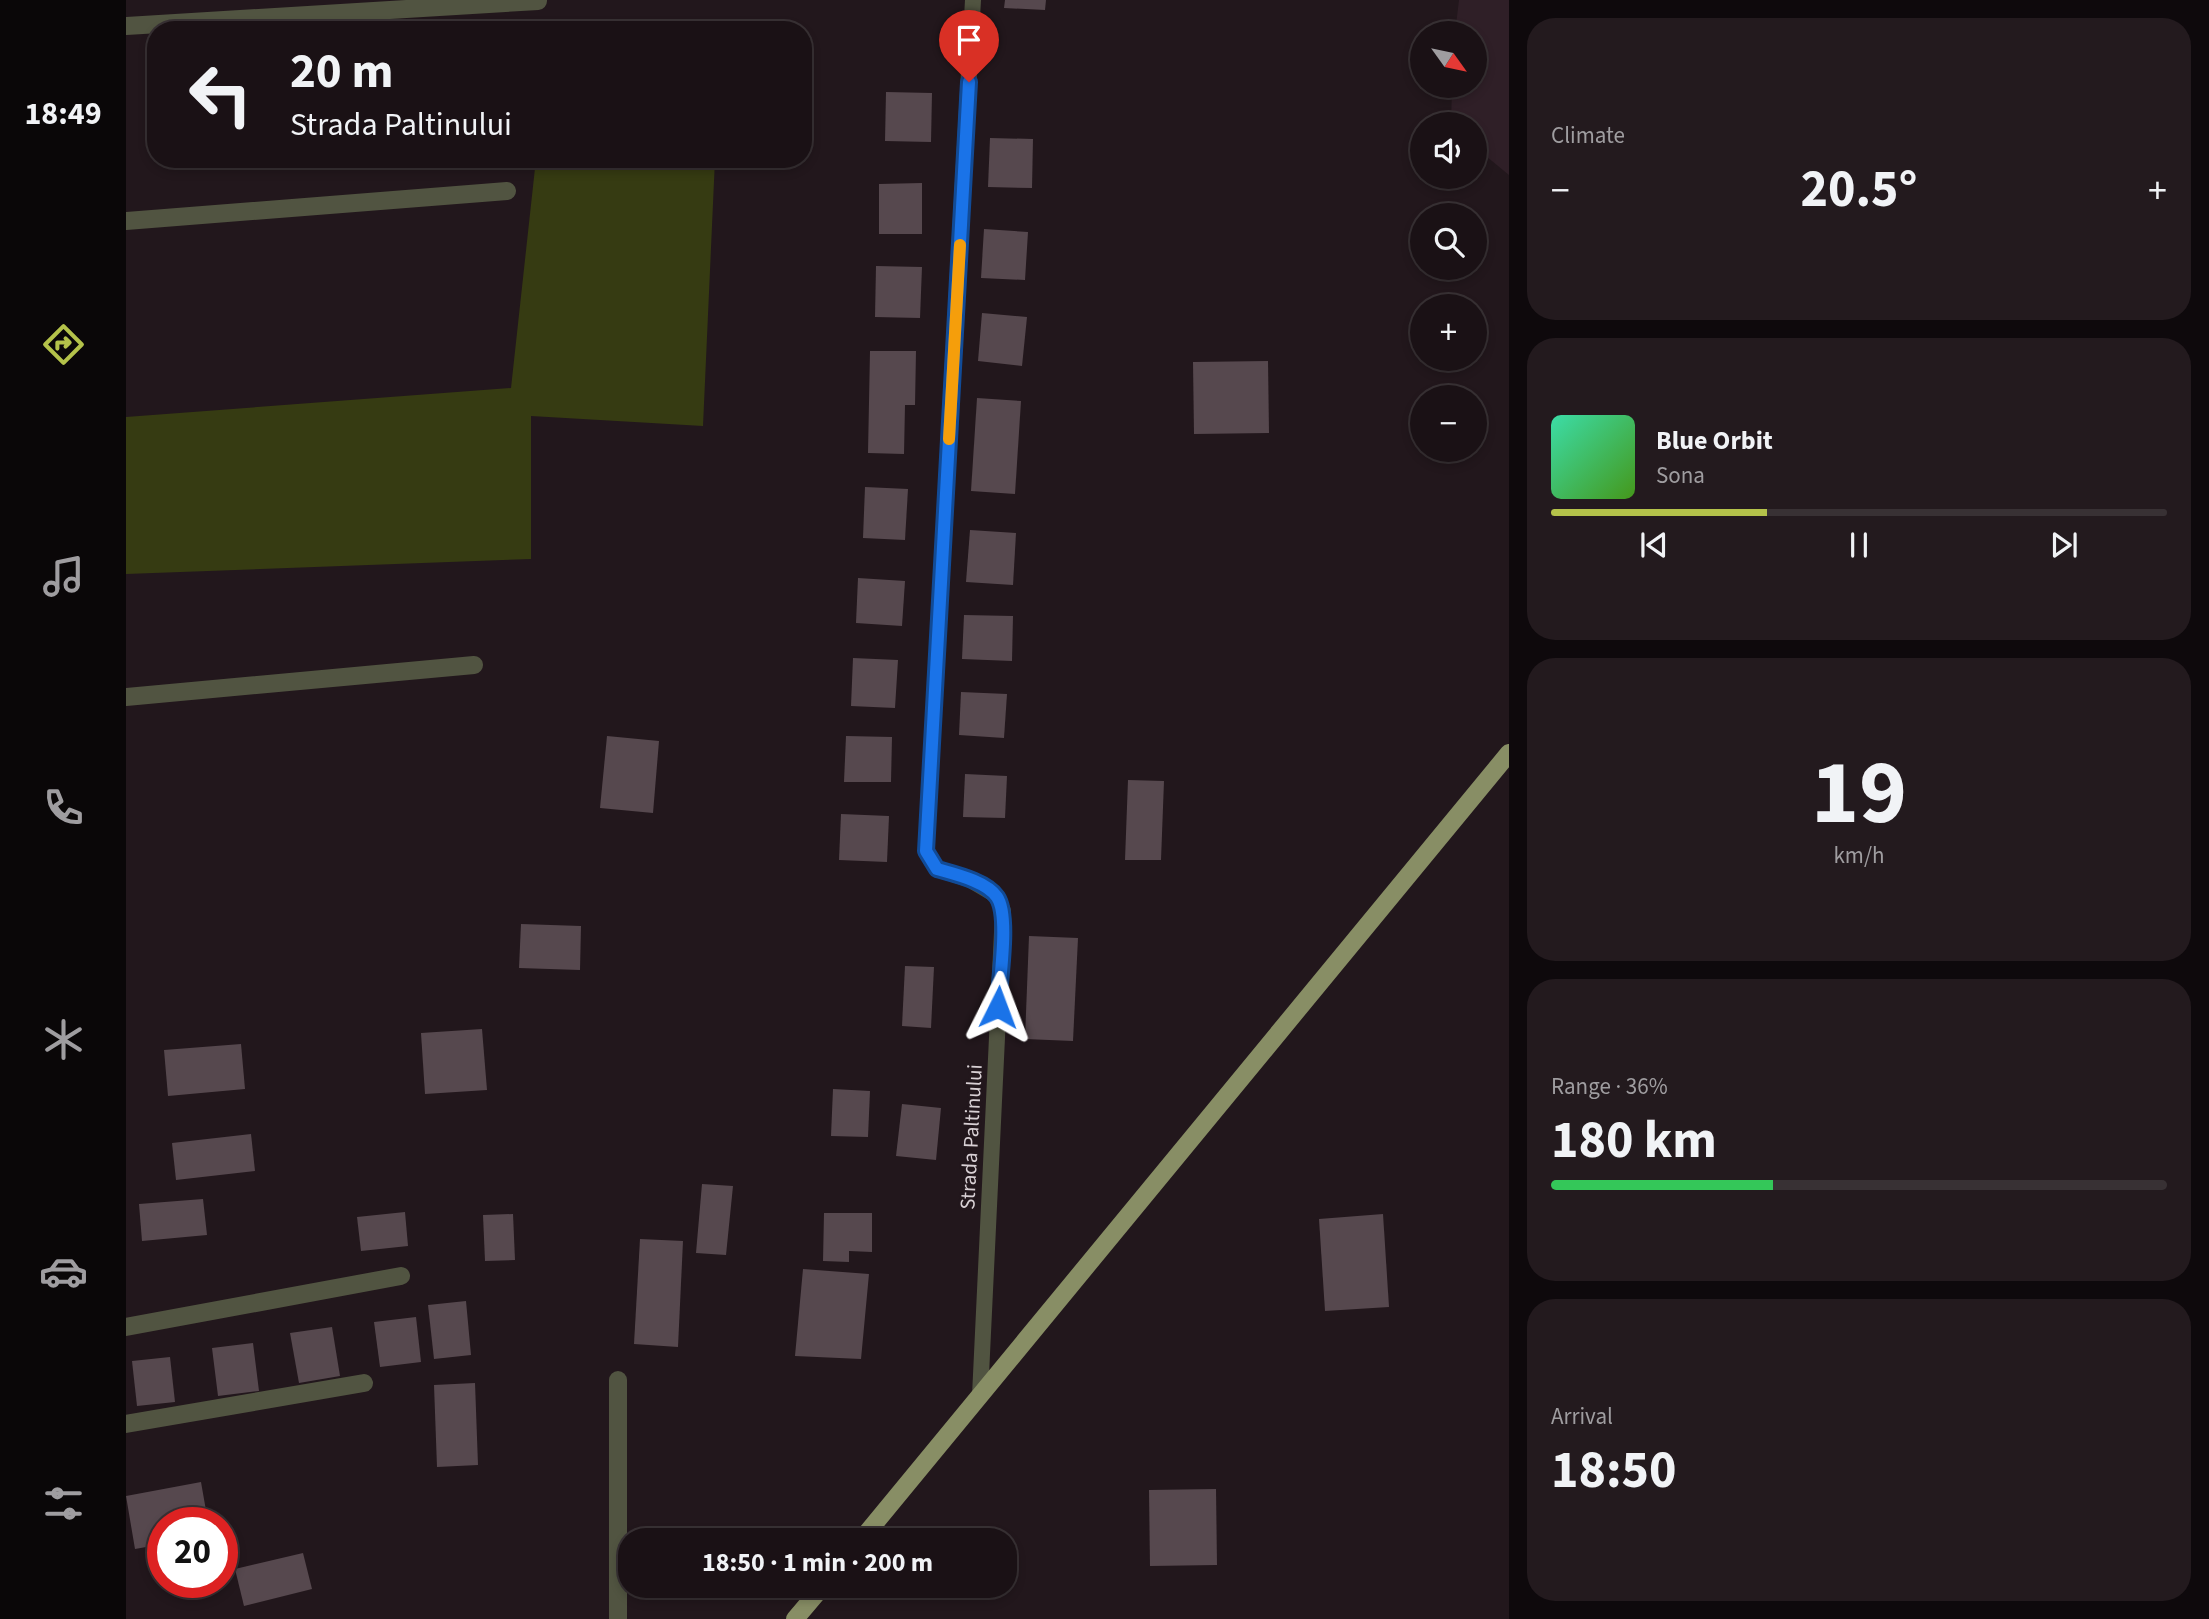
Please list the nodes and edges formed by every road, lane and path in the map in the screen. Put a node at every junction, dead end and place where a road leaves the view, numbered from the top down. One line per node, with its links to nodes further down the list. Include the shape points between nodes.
1 (973, 0): 15 (lane, Strada Paltinului, via 926,851 937,869 996,895 1003,911)
2 (538, 1): 3 (street)
3 (208, 21)
4 (147, 25): 5 (street)
5 (126, 26)
6 (508, 191): 7 (street)
7 (126, 221)
8 (474, 665): 9 (street)
9 (126, 697)
10 (1509, 753): 15 (main road)
11 (401, 1276): 12 (street)
12 (126, 1327)
13 (618, 1380): 19 (street)
14 (364, 1383): 16 (street)
15 (980, 1396): 17 (main road)
16 (126, 1424)
17 (871, 1528)
18 (813, 1598): 20 (main road)
19 (618, 1619)
20 (795, 1619)

